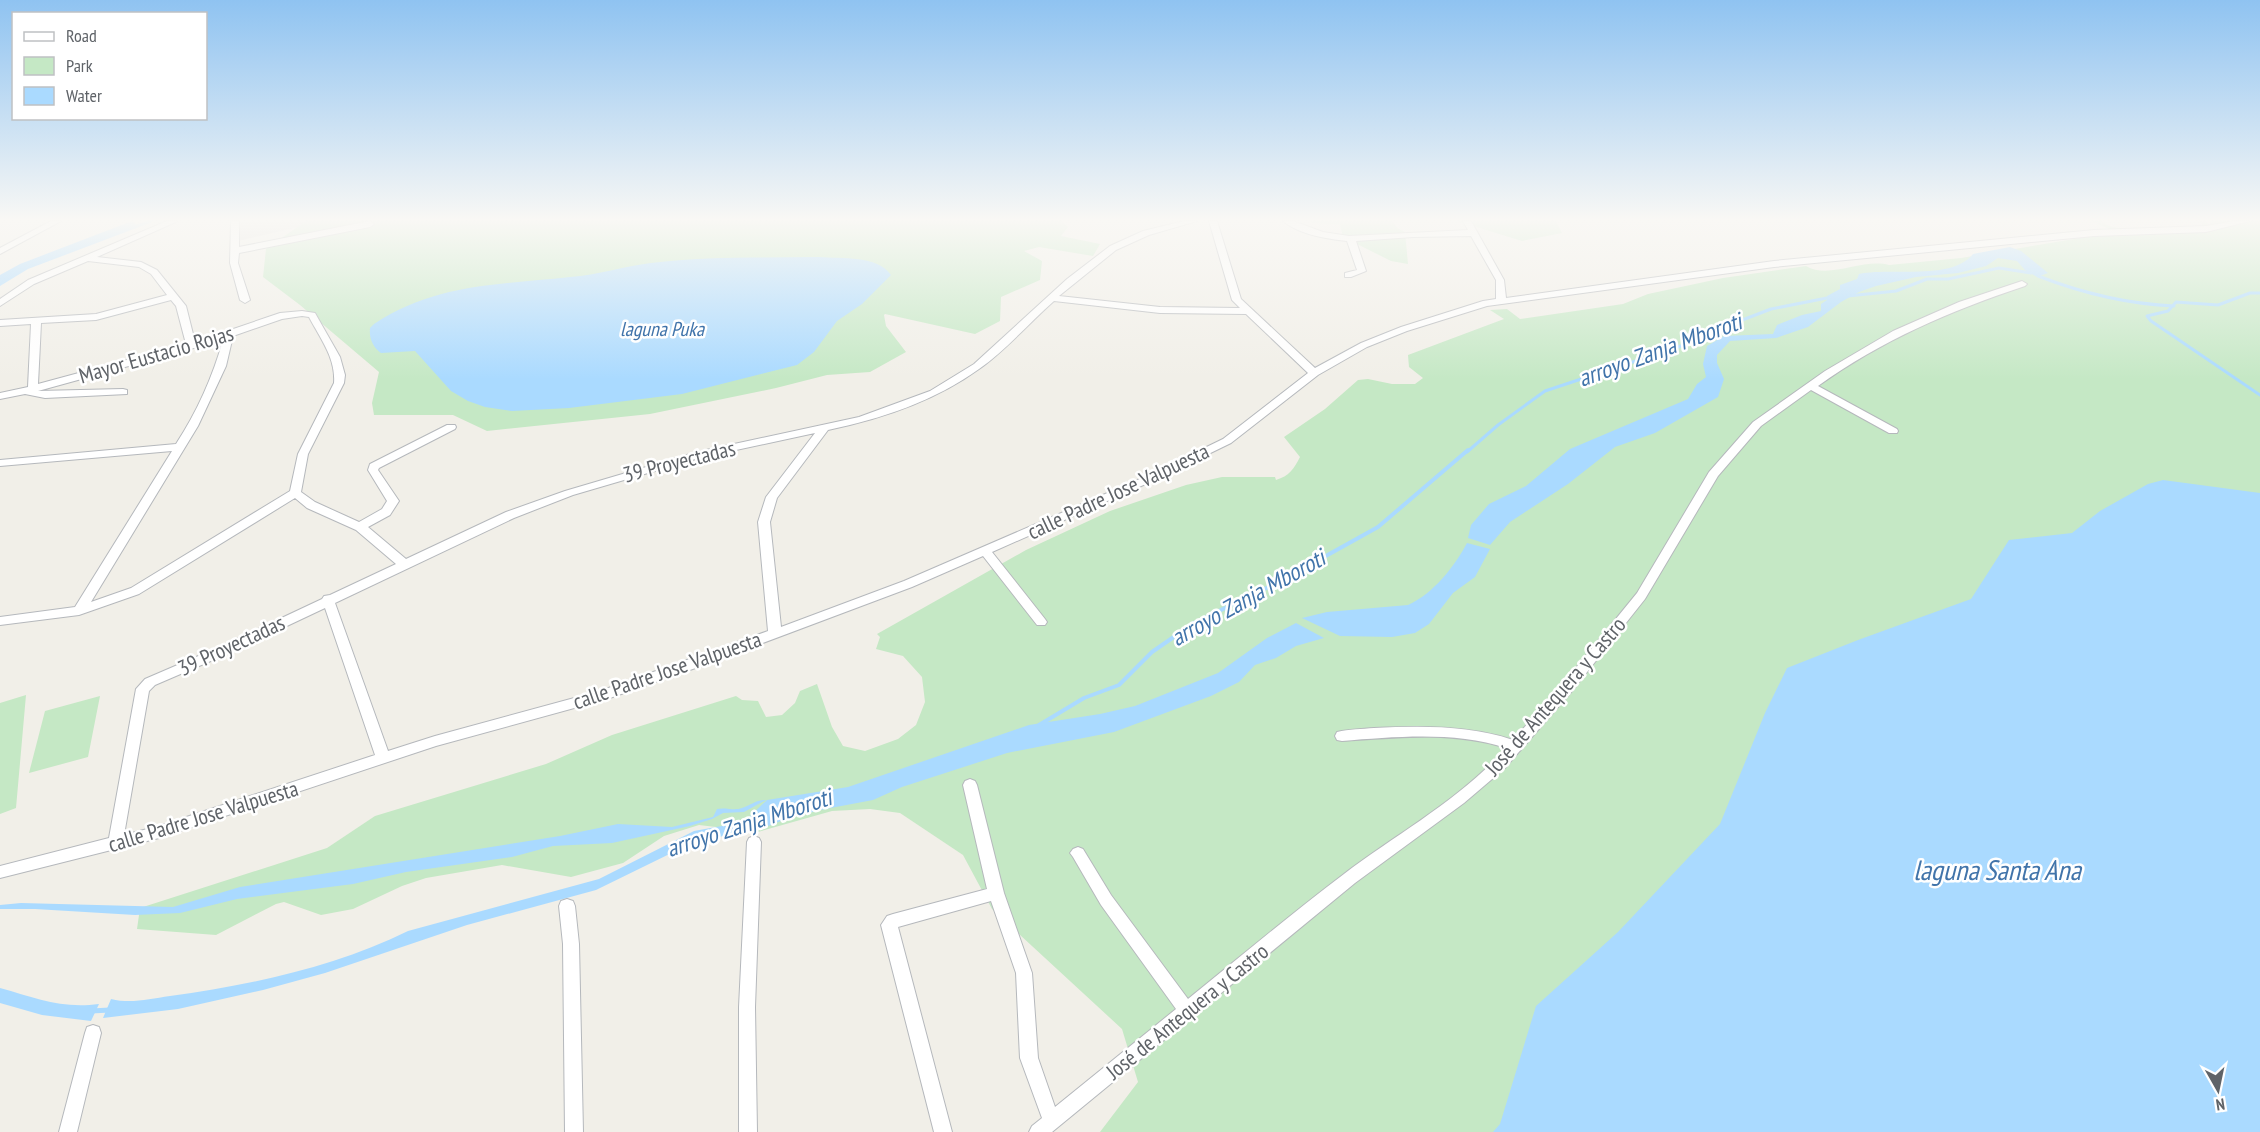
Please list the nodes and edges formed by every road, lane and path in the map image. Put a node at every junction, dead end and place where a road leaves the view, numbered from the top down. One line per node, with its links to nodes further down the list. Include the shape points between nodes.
1 (49, 274): 15 (street)
2 (154, 274): 11 (street)
3 (237, 274): 14 (street)
4 (1081, 274): 12 (street, 39 Proyectadas)
5 (1229, 274): 16 (street, via 1237,300)
6 (1352, 274): 9 (street)
7 (1496, 274): 13 (street)
8 (1706, 274): 13 (street, calle Padre Jose Valpuesta)
9 (1348, 275)
10 (2022, 284): 22 (street, José de Antequera y Castro, via 1962,304 1896,333)
11 (174, 296): 17 (street, via 105,316); 20 (street, via 181,306)
12 (1052, 298): 16 (street, via 1160,310); 27 (street, 39 Proyectadas, via 977,366 943,388 862,420)
13 (1501, 299): 21 (street, calle Padre Jose Valpuesta, via 1394,333)
14 (245, 300)
15 (0, 303)
16 (1245, 311): 21 (street)
17 (36, 321): 18 (street); 23 (street)
18 (0, 323)
19 (229, 334): 20 (street, Mayor Eustacio Rojas); 29 (street, via 221,366); 31 (street, Mayor Eustacio Rojas, via 292,314 312,315 336,360 341,375 339,383 303,454)
20 (191, 345): 23 (street, Mayor Eustacio Rojas)
21 (1314, 373): 33 (street, calle Padre Jose Valpuesta, via 1227,441)
22 (1811, 386): 28 (street); 41 (street, José de Antequera y Castro, via 1757,424 1713,474 1641,596)
23 (30, 389): 24 (street, via 33,394 45,395); 25 (street, Mayor Eustacio Rojas)
24 (123, 392)
25 (0, 396)
26 (451, 427): 32 (street, via 374,466 393,501 386,512)
27 (825, 427): 34 (street, 39 Proyectadas, via 614,478 510,515); 39 (street, via 772,497 764,522)
28 (1893, 431)
29 (180, 447): 30 (street); 36 (street)
30 (0, 463)
31 (295, 493): 32 (street); 36 (street, via 135,591)
32 (360, 528): 34 (street)
33 (986, 552): 38 (street); 39 (street, calle Padre Jose Valpuesta)
34 (404, 564): 35 (street, 39 Proyectadas)
35 (328, 599): 42 (street); 45 (street, 39 Proyectadas, via 145,686)
36 (79, 611): 37 (street)
37 (0, 621)
38 (1041, 622)
39 (775, 634): 42 (street, calle Padre Jose Valpuesta, via 602,695)
40 (1342, 736): 41 (street, via 1388,732 1465,736 1498,739)
41 (1516, 747): 50 (street, José de Antequera y Castro, via 1460,799 1350,878)
42 (383, 759): 45 (street, calle Padre Jose Valpuesta)
43 (970, 785): 48 (street)
44 (754, 842): 55 (street, via 747,1007)
45 (115, 844): 47 (street, calle Padre Jose Valpuesta)
46 (1078, 853): 50 (street, via 1106,900)
47 (0, 872)
48 (996, 893): 52 (street, via 1024,973 1029,1058); 56 (street, via 889,925)
49 (567, 906): 54 (street)
50 (1187, 1011): 52 (street, José de Antequera y Castro)
51 (93, 1033): 53 (street)
52 (1052, 1120): 57 (street, José de Antequera y Castro)
53 (68, 1132)
54 (574, 1132)
55 (748, 1132)
56 (943, 1132)
57 (1038, 1132)

